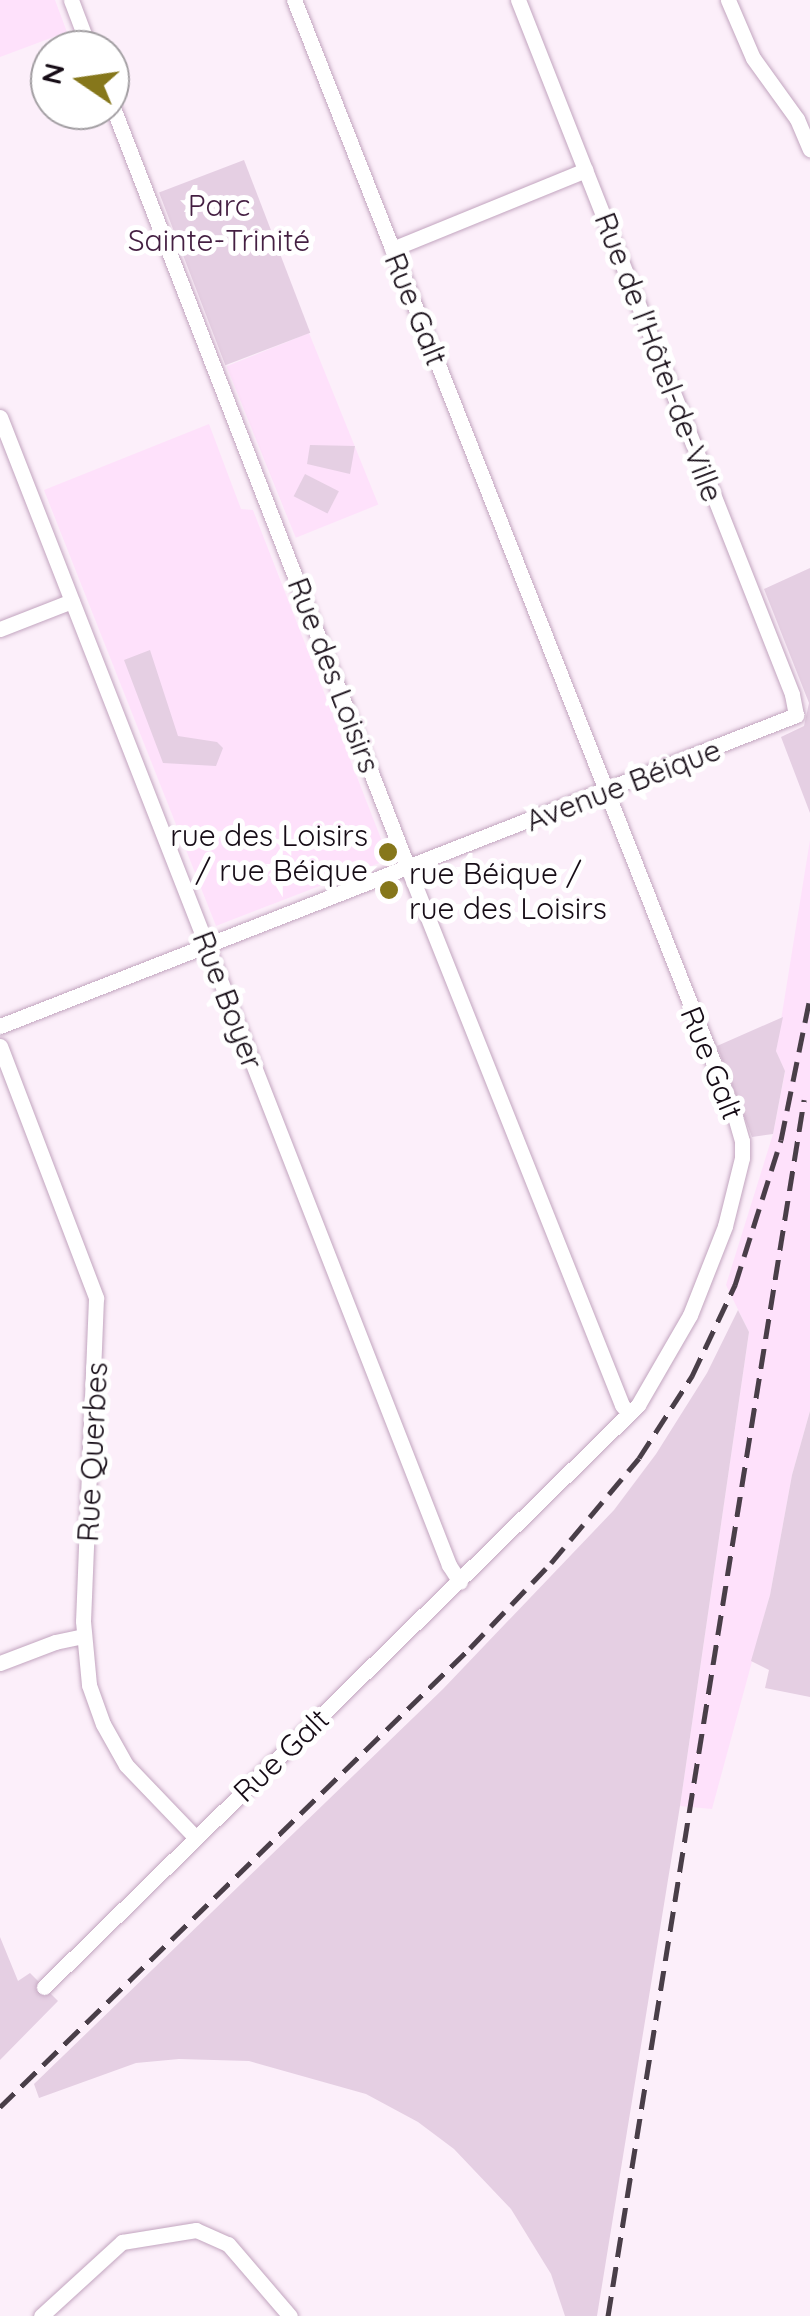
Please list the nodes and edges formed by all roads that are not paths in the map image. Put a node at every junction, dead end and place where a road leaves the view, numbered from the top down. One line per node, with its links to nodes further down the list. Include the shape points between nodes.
1 (71, 0): 5 (street)
2 (294, 0): 9 (street, Rue Galt)
3 (518, 0): 8 (street, Rue de l'Hôtel-de-Ville)
4 (728, 0): 7 (street, via 753,58 797,119)
5 (82, 30)
6 (122, 130): 15 (street, Rue des Loisirs)
7 (810, 150)
8 (586, 170): 9 (street); 13 (street, Rue de l'Hôtel-de-Ville)
9 (392, 248): 14 (street, Rue Galt)
10 (0, 417): 11 (street, Rue Boyer)
11 (72, 601): 12 (street); 16 (street, Rue Boyer)
12 (0, 629)
13 (796, 714): 14 (street, Avenue Béique)
14 (606, 792): 15 (street, Avenue Béique); 19 (street, Rue Galt, via 742,1141 725,1226 690,1315)
15 (408, 868): 16 (street, Avenue Béique); 19 (street, Rue des Loisirs)
16 (207, 947): 17 (street, Avenue Béique); 20 (street, Rue Boyer)
17 (0, 1026)
18 (0, 1046): 21 (street, Rue Querbes, via 96,1298)
19 (629, 1414): 20 (street, Rue Galt)
20 (460, 1582): 23 (street, Rue Galt)
21 (83, 1636): 22 (street); 23 (street, Rue Querbes, via 89,1685 110,1740 134,1775)
22 (0, 1664)
23 (196, 1838): 24 (street, Rue Galt)
24 (44, 1987)
25 (41, 2316): 26 (street, via 115,2246 196,2230 228,2244)
26 (290, 2316)

